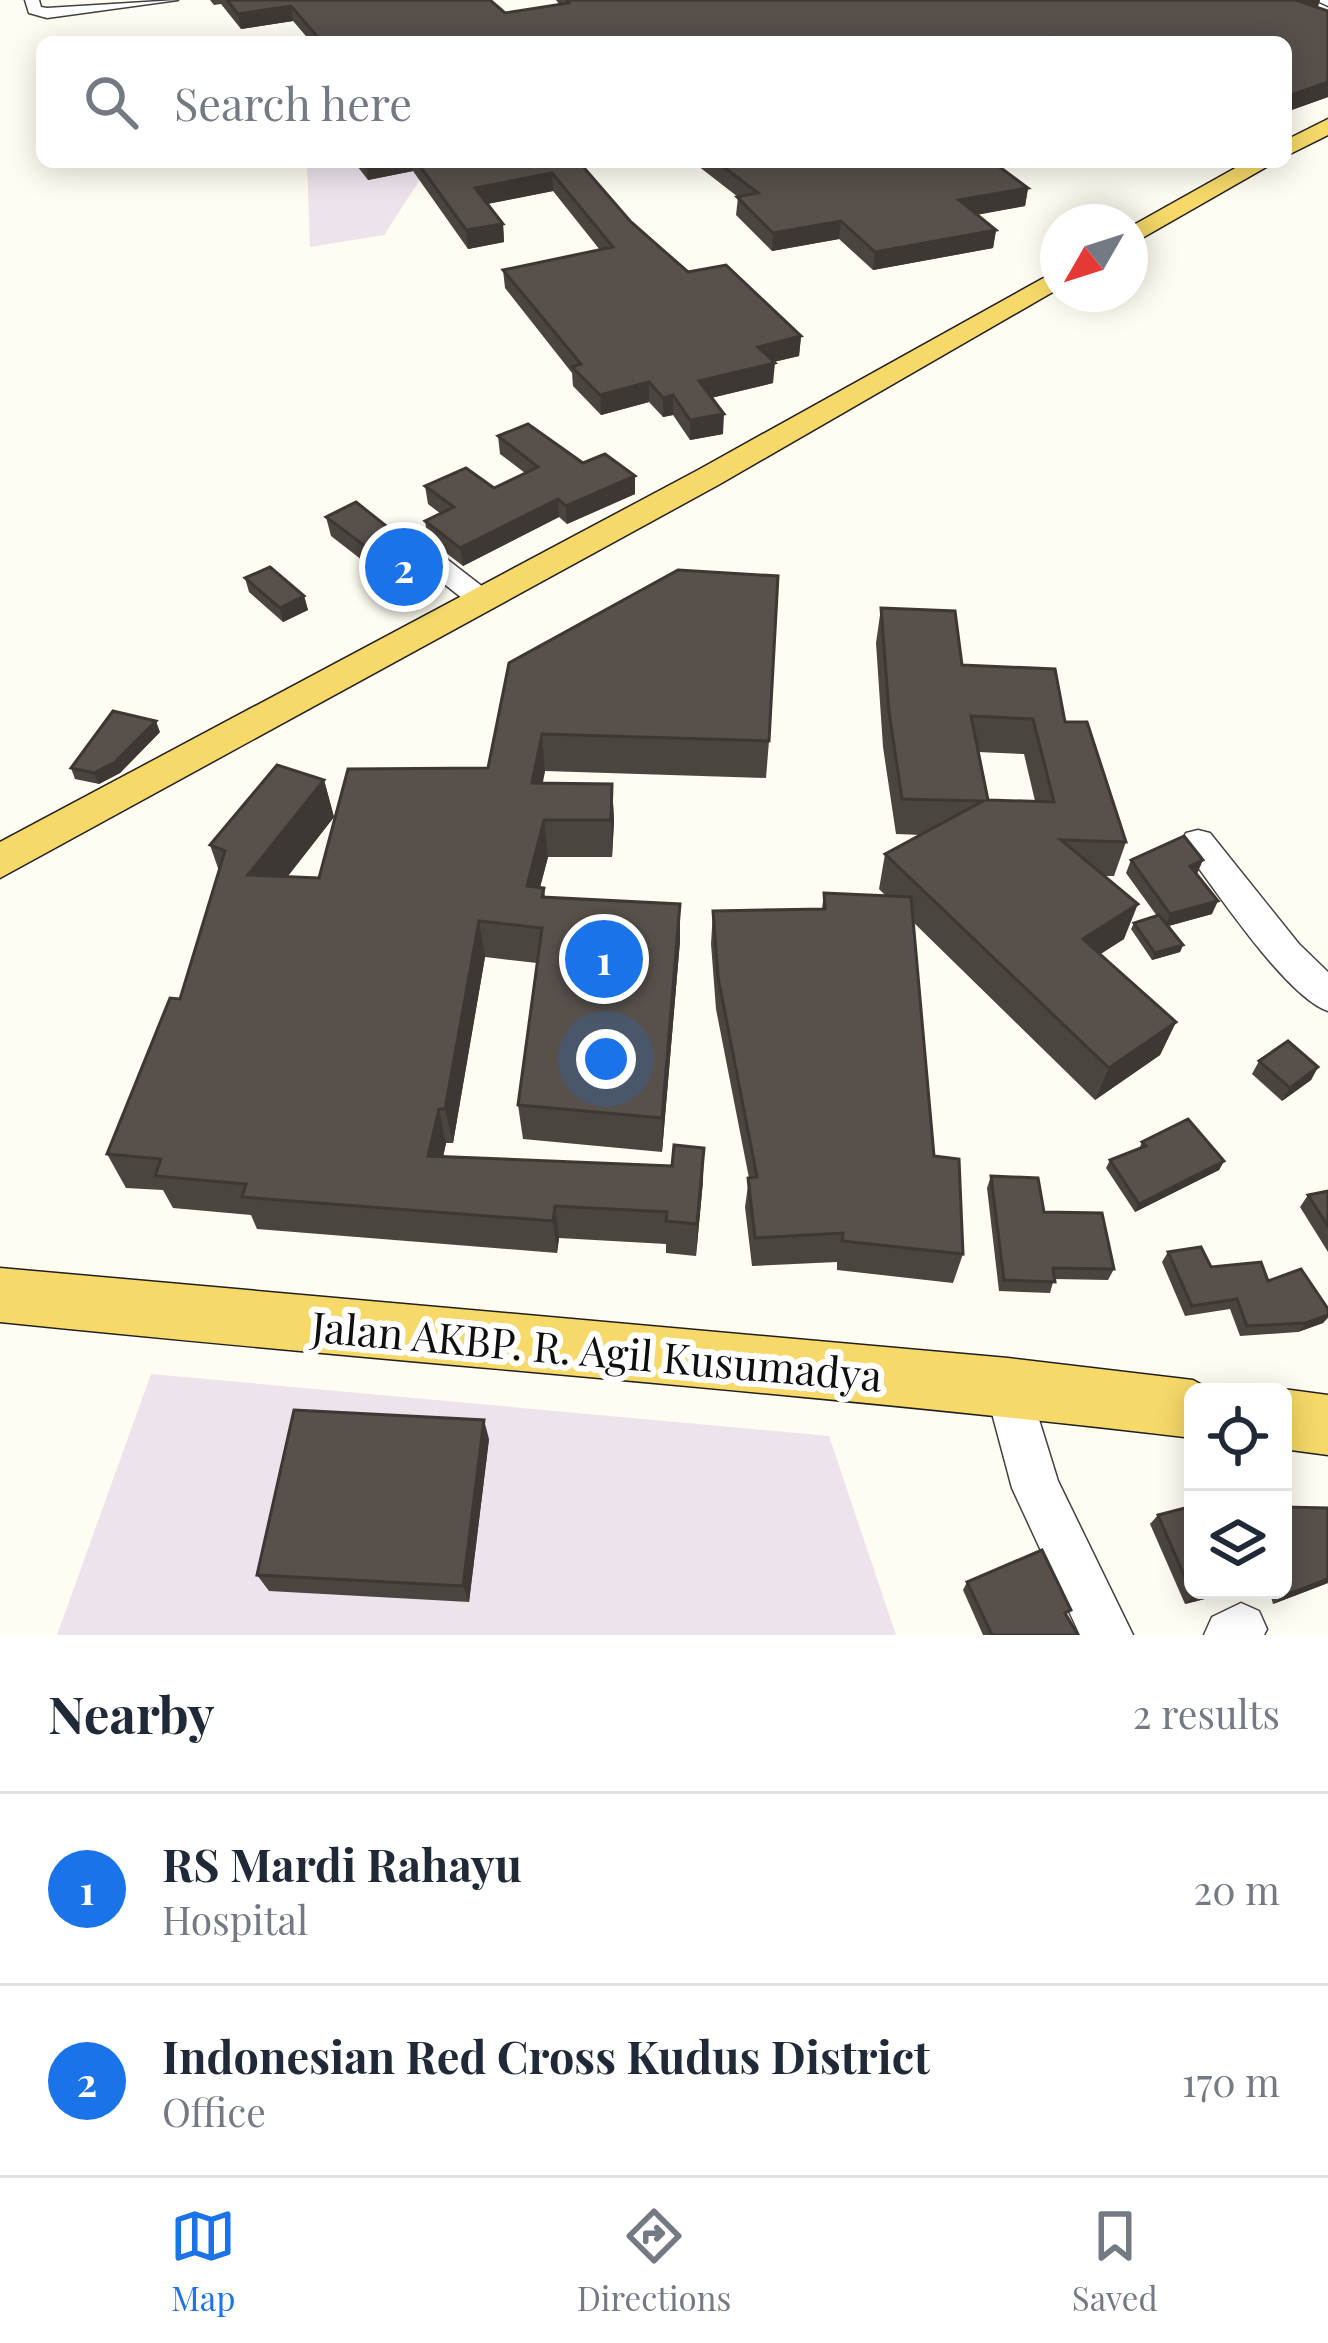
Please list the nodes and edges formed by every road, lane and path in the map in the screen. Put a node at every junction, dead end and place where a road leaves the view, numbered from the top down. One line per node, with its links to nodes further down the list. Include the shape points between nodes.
1 (32, 0): 2 (street, via 47,14)
2 (171, 0)
3 (1328, 126): 4 (main road)
4 (1292, 146)
5 (1252, 168): 6 (main road)
6 (1148, 227)
7 (1040, 288): 9 (main road)
8 (400, 535): 9 (street)
9 (482, 600): 11 (main road)
10 (1198, 842): 12 (street)
11 (0, 862)
12 (1328, 996)
13 (0, 1294): 14 (main road, Jalan AKBP. R. Agil Kusumadya)
14 (1008, 1387): 15 (main road, Jalan AKBP. R. Agil Kusumadya); 18 (street, via 1036,1488)
15 (1184, 1407)
16 (1292, 1420): 17 (main road)
17 (1328, 1424)
18 (1107, 1635)

